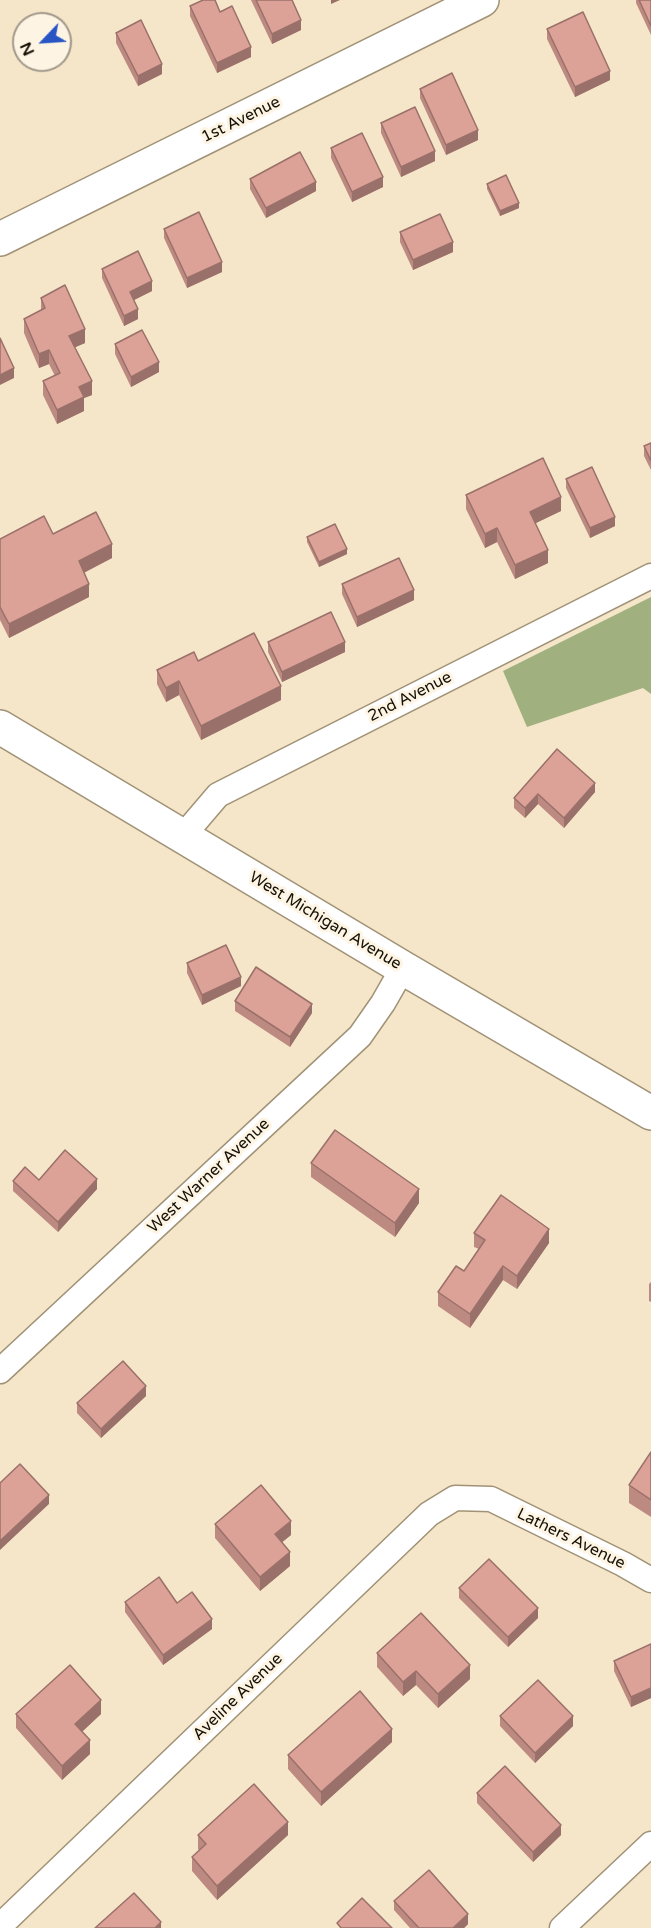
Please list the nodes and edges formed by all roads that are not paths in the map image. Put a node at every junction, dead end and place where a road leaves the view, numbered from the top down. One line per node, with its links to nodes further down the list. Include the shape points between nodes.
1 (482, 0): 2 (main road, 1st Avenue)
2 (0, 239)
3 (651, 576): 5 (street, 2nd Avenue, via 218,795)
4 (0, 727): 5 (main road, West Michigan Avenue)
5 (183, 836): 6 (main road, West Michigan Avenue)
6 (403, 968): 7 (main road, West Michigan Avenue); 8 (street, West Warner Avenue, via 360,1036)
7 (651, 1113)
8 (0, 1371)
9 (491, 1499): 10 (street, Lathers Avenue); 12 (street, Aveline Avenue, via 455,1498 429,1514)
10 (651, 1581)
11 (651, 1844): 13 (street)
12 (0, 1926)
13 (562, 1928)

